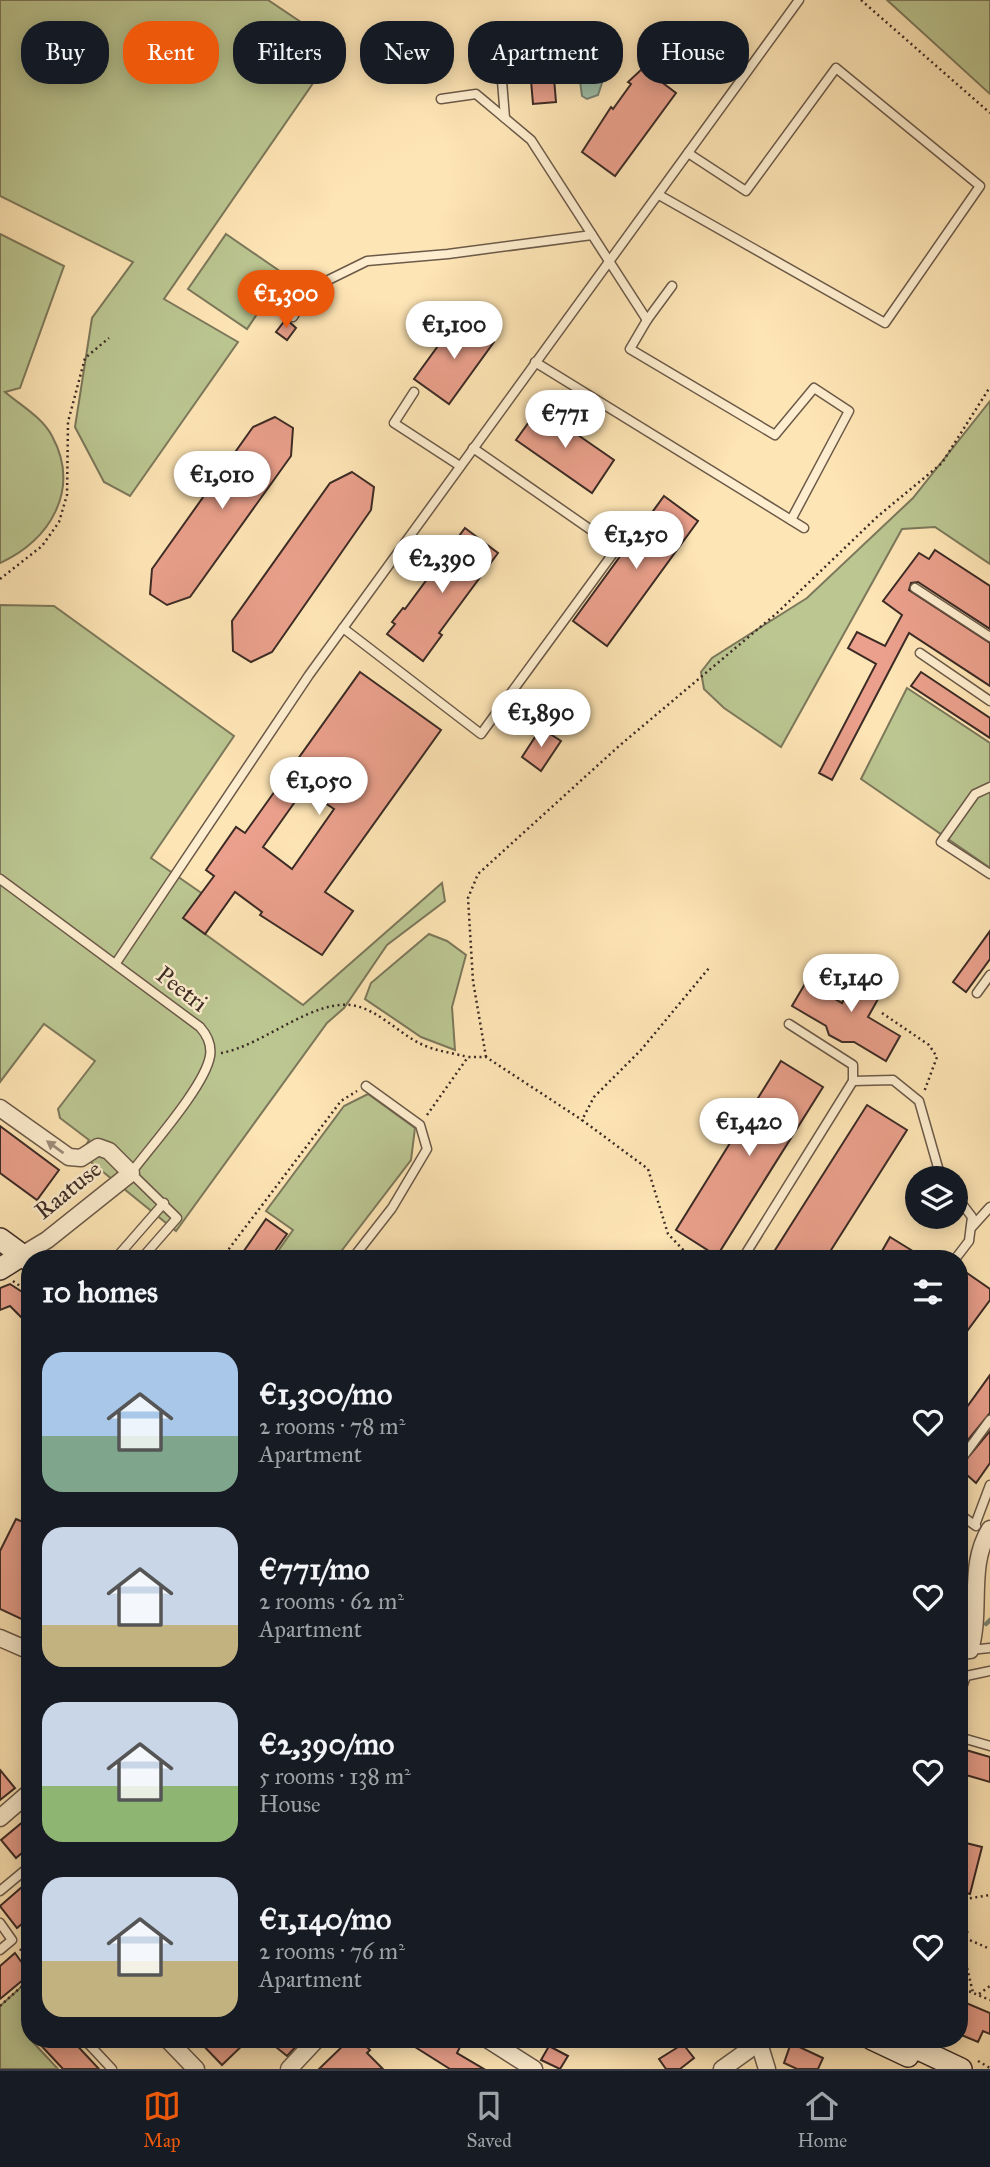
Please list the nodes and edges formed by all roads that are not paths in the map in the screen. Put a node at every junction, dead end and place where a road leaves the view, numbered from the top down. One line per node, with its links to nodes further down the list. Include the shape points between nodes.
1 (799, 0): 5 (lane)
2 (502, 84): 4 (lane)
3 (441, 99): 4 (lane, via 475,94)
4 (505, 118): 7 (lane, via 531,140)
5 (688, 153): 6 (lane); 6 (lane, via 746,191 836,68 980,186 885,323)
6 (659, 195): 8 (lane)
7 (592, 235): 8 (lane); 10 (lane, via 367,261 310,289)
8 (608, 260): 11 (lane); 12 (lane)
9 (672, 286): 11 (lane)
10 (293, 317)
11 (647, 320): 16 (lane, via 630,349 775,435 814,388 849,411)
12 (535, 362): 14 (lane); 16 (lane)
13 (414, 392): 15 (lane, via 394,423)
14 (473, 448): 15 (lane); 19 (lane, via 617,548 481,734)
15 (460, 466): 19 (lane)
16 (791, 520): 17 (lane)
17 (804, 528)
18 (915, 589): 20 (lane)
19 (343, 628): 26 (lane)
20 (990, 637)
21 (920, 653): 22 (lane)
22 (990, 701)
23 (990, 787): 24 (lane, via 975,793 941,842)
24 (990, 874)
25 (0, 879): 26 (lane, Peetri)
26 (116, 962): 34 (lane, Peetri, via 200,1027 209,1038 211,1055 203,1076)
27 (990, 975): 28 (lane)
28 (977, 993)
29 (789, 1024): 30 (lane, via 853,1065)
30 (853, 1081): 33 (lane, via 893,1080 919,1101); 44 (lane)
31 (366, 1086): 43 (lane, via 420,1125 427,1149 392,1209)
32 (0, 1108): 34 (street, one-way to 32, via 109,1151 97,1147 81,1158 69,1157)
33 (938, 1166)
34 (131, 1173): 35 (lane); 40 (street, Raatuse)
35 (164, 1203): 41 (lane); 42 (lane, via 177,1218)
36 (990, 1207): 38 (lane)
37 (968, 1212): 38 (lane)
38 (970, 1229): 45 (lane)
39 (0, 1239): 46 (main road)
40 (35, 1250)
41 (123, 1250)
42 (149, 1250)
43 (359, 1250)
44 (748, 1250)
45 (962, 1250)
46 (21, 1254)
47 (21, 1260): 48 (main road, Raatuse)
48 (0, 1269)
49 (990, 1420): 50 (lane)
50 (968, 1450)
51 (990, 1485): 53 (lane)
52 (968, 1519): 53 (lane)
53 (984, 1529): 55 (street, via 976,1560 977,1618)
54 (0, 1638): 56 (street)
55 (968, 1640)
56 (21, 1647)
57 (990, 1648): 58 (lane)
58 (968, 1650)
59 (990, 1671): 60 (lane)
60 (968, 1676)
61 (968, 1740): 62 (lane)
62 (990, 1746)
63 (21, 1800): 64 (street)
64 (0, 1818)
65 (21, 1874): 66 (lane)
66 (0, 1891)
67 (0, 1923): 68 (lane, via 12,1940)
68 (0, 1950)
69 (92, 2048): 77 (lane)
70 (176, 2048): 78 (street)
71 (309, 2048): 79 (street)
72 (501, 2048): 80 (street)
73 (752, 2048): 81 (street)
74 (763, 2048): 82 (street)
75 (891, 2048): 83 (main road)
76 (916, 2048): 84 (main road)
77 (112, 2069)
78 (196, 2069)
79 (289, 2069)
80 (534, 2069)
81 (722, 2069)
82 (767, 2069)
83 (936, 2069)
84 (961, 2069)

